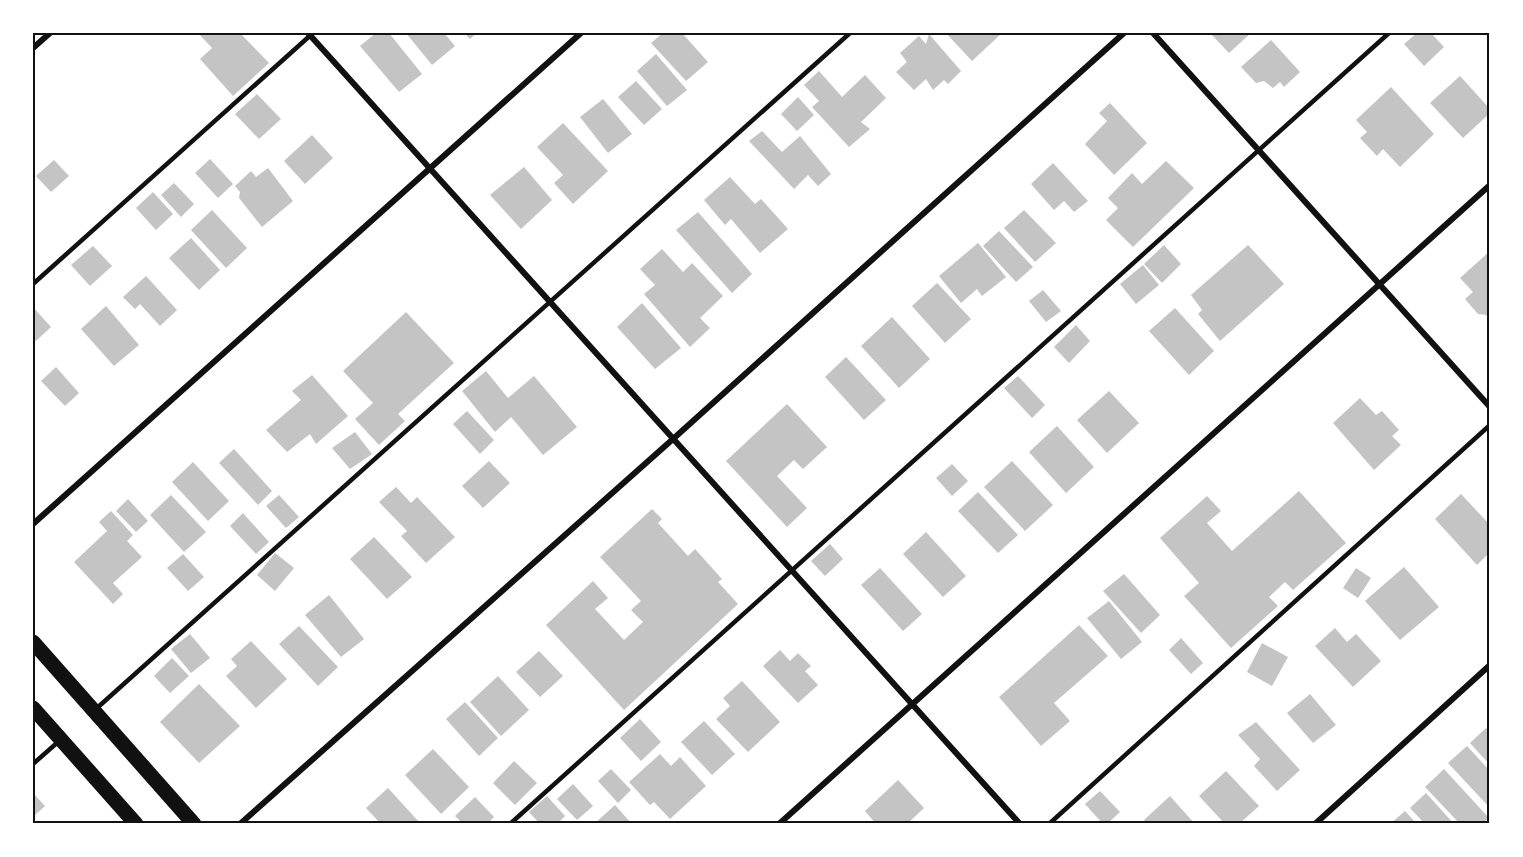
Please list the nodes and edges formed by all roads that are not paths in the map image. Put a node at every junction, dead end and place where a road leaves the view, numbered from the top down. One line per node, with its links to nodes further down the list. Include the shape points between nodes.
1 (50, 33): 8 (street)
2 (581, 33): 10 (street)
3 (850, 33): 14 (lane)
4 (1124, 33): 17 (street)
5 (1153, 33): 9 (street)
6 (1389, 33): 9 (lane)
7 (310, 34): 10 (street); 12 (lane)
8 (33, 48)
9 (1258, 151): 13 (street); 19 (lane)
10 (430, 169): 14 (street); 18 (street)
11 (1490, 185): 13 (street)
12 (33, 284)
13 (1379, 284): 15 (street); 22 (street)
14 (550, 302): 17 (street); 24 (lane)
15 (1490, 407)
16 (1490, 426): 33 (lane)
17 (673, 439): 19 (street); 29 (street)
18 (33, 524)
19 (791, 571): 22 (street); 30 (lane)
20 (33, 642): 24 (main road)
21 (1490, 665): 34 (street)
22 (912, 705): 31 (street); 32 (street)
23 (33, 708): 25 (main road)
24 (94, 711): 28 (main road)
25 (60, 739): 26 (lane); 27 (main road)
26 (33, 764)
27 (136, 824)
28 (194, 824)
29 (240, 824)
30 (510, 824)
31 (779, 824)
32 (1020, 824)
33 (1048, 824)
34 (1315, 824)

